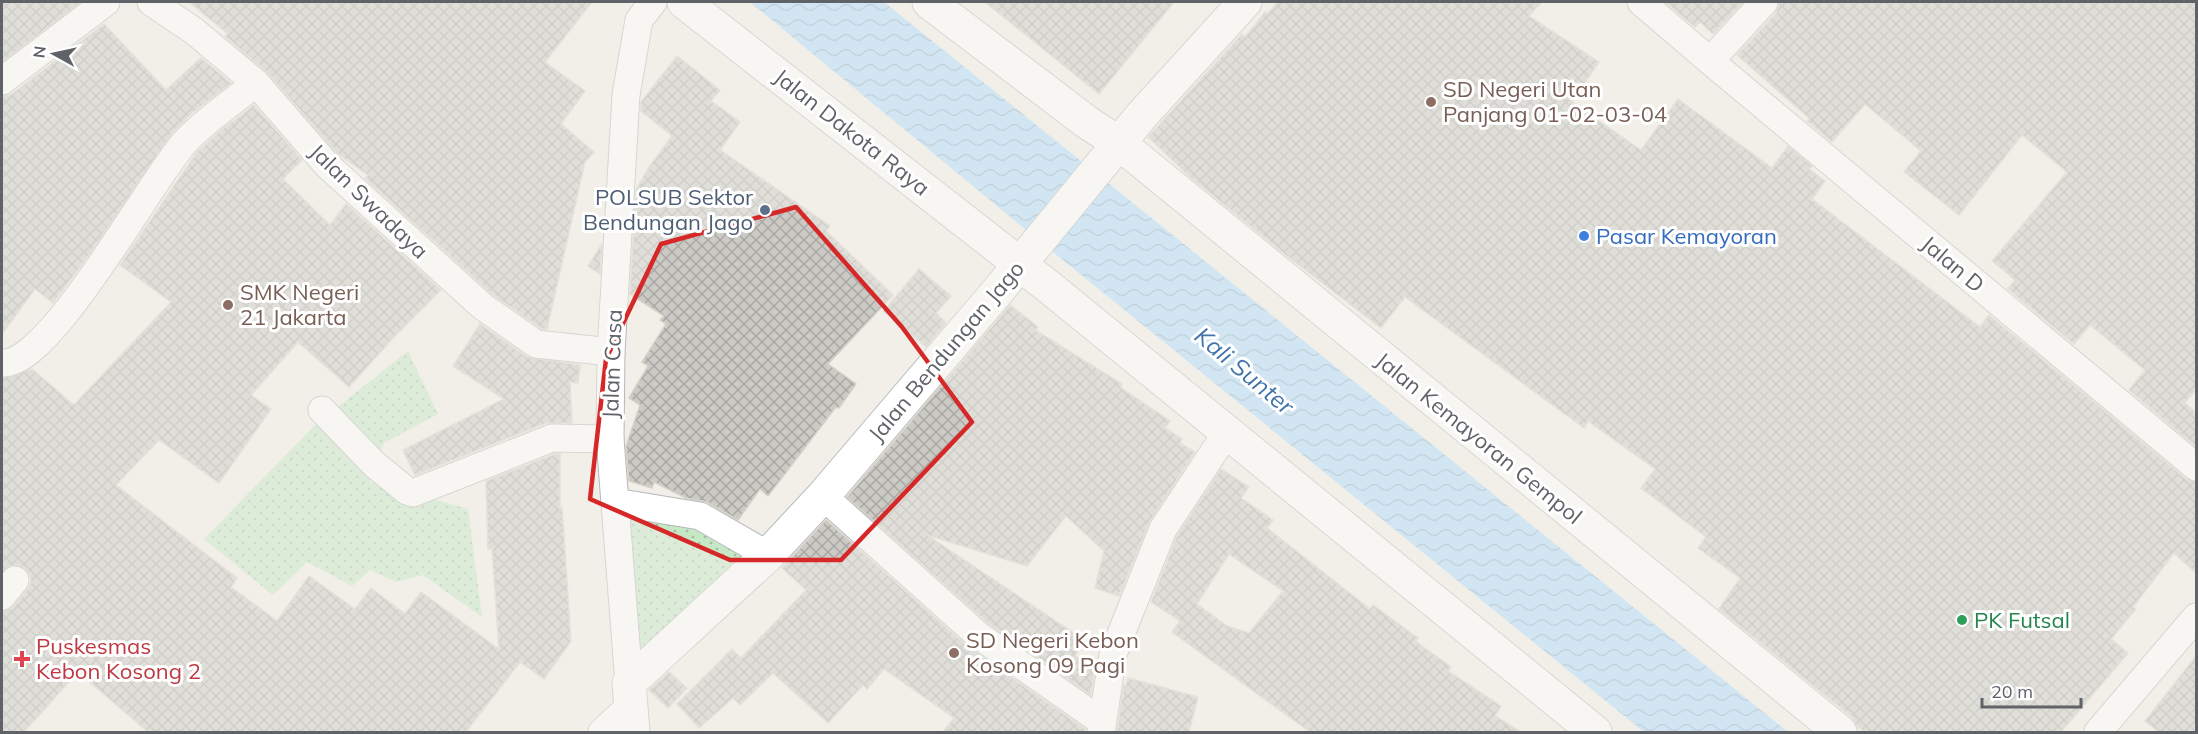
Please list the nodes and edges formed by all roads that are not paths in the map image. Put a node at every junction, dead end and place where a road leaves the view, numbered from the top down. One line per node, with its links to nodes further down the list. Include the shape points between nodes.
1 (106, 2): 10 (street)
2 (151, 2): 11 (street, Jalan Swadaya, via 194,31)
3 (653, 2): 14 (street, Jalan Casa, via 639,20 626,95)
4 (684, 2): 13 (street, Jalan Dakota Raya)
5 (930, 2): 12 (street, Jalan Kemayoran Gempol)
6 (1245, 2): 12 (street, Jalan Bendungan Jago)
7 (1641, 2): 9 (street, Jalan D)
8 (1764, 2): 9 (street)
9 (1710, 61): 19 (street, Jalan D)
10 (2, 81)
11 (256, 83): 14 (street, Jalan Swadaya, via 327,165 482,306 536,344); 15 (street, via 186,142 69,310 29,351 9,364)
12 (1119, 143): 13 (street, Jalan Bendungan Jago); 28 (street, Jalan Kemayoran Gempol)
13 (1023, 259): 17 (street); 20 (street, Jalan Bendungan Jago)
14 (611, 352): 18 (street, Jalan Casa)
15 (2, 363)
16 (322, 410): 18 (street, via 374,464 413,493 552,438)
17 (1227, 432): 25 (street, via 1163,529 1113,654); 27 (street)
18 (610, 439): 21 (street, Jalan Casa)
19 (2196, 467)
20 (824, 496): 22 (street, Jalan Bendungan Jago); 25 (street, via 978,635)
21 (615, 502): 22 (street, via 700,516); 24 (street, Jalan Casa)
22 (768, 555): 24 (street, Jalan Bendungan Jago)
23 (2196, 617): 29 (street)
24 (631, 707): 26 (street)
25 (1101, 727)
26 (602, 732)
27 (1595, 732)
28 (1840, 732)
29 (2098, 732)

